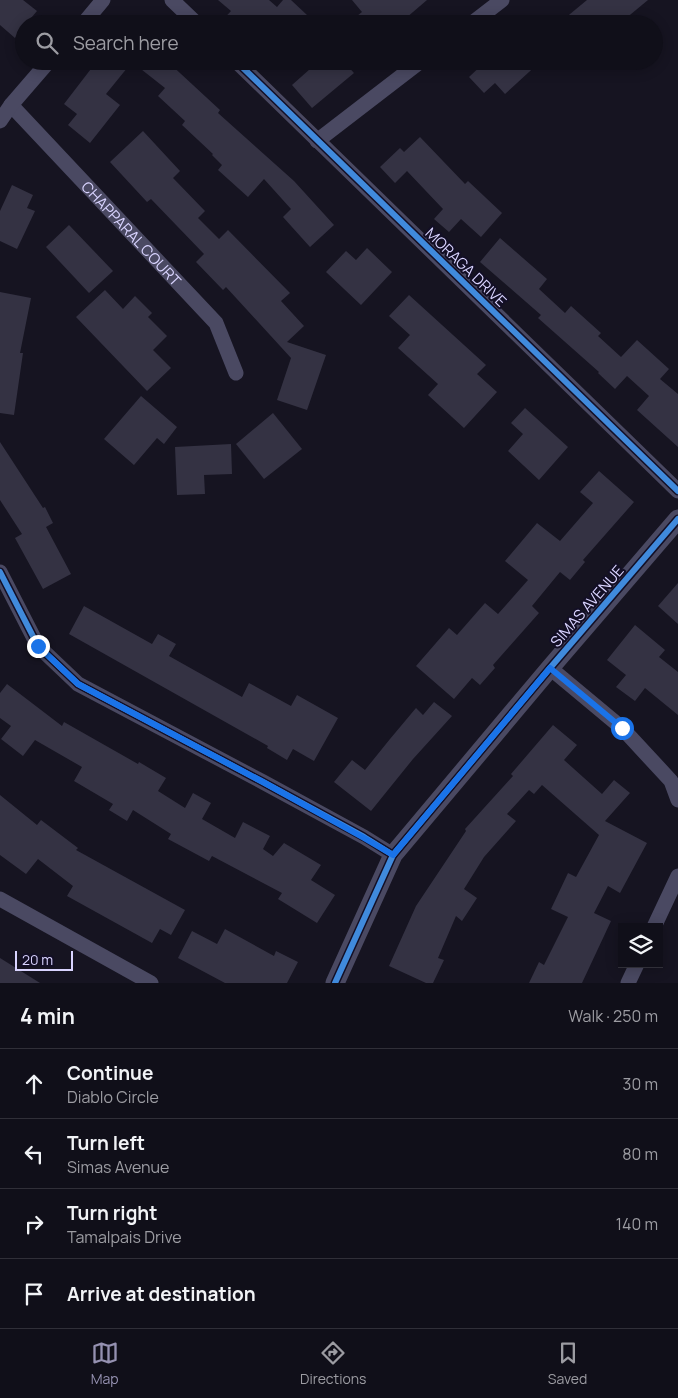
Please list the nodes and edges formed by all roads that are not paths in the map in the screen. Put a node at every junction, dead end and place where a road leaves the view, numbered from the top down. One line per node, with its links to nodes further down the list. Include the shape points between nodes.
1 (104, 0): 4 (street)
2 (172, 0): 5 (street)
3 (502, 0): 6 (street)
4 (90, 15)
5 (188, 15)
6 (483, 15)
7 (42, 70): 10 (street)
8 (245, 70): 12 (street, MORAGA DRIVE)
9 (410, 70): 12 (street)
10 (11, 105): 11 (street); 13 (street, CHAPPARAL COURT, via 216,322)
11 (0, 121)
12 (317, 140): 14 (street, MORAGA DRIVE)
13 (236, 373)
14 (678, 492)
15 (678, 519): 17 (street, SIMAS AVENUE)
16 (0, 572): 19 (street, via 38,646 78,684)
17 (550, 668): 18 (street, via 622,728 671,781); 19 (street, SIMAS AVENUE)
18 (678, 800)
19 (393, 855): 25 (street, SIMAS AVENUE)
20 (678, 876): 22 (street)
21 (0, 899): 24 (street)
22 (656, 923)
23 (635, 968): 26 (street)
24 (151, 983)
25 (335, 983)
26 (628, 983)

